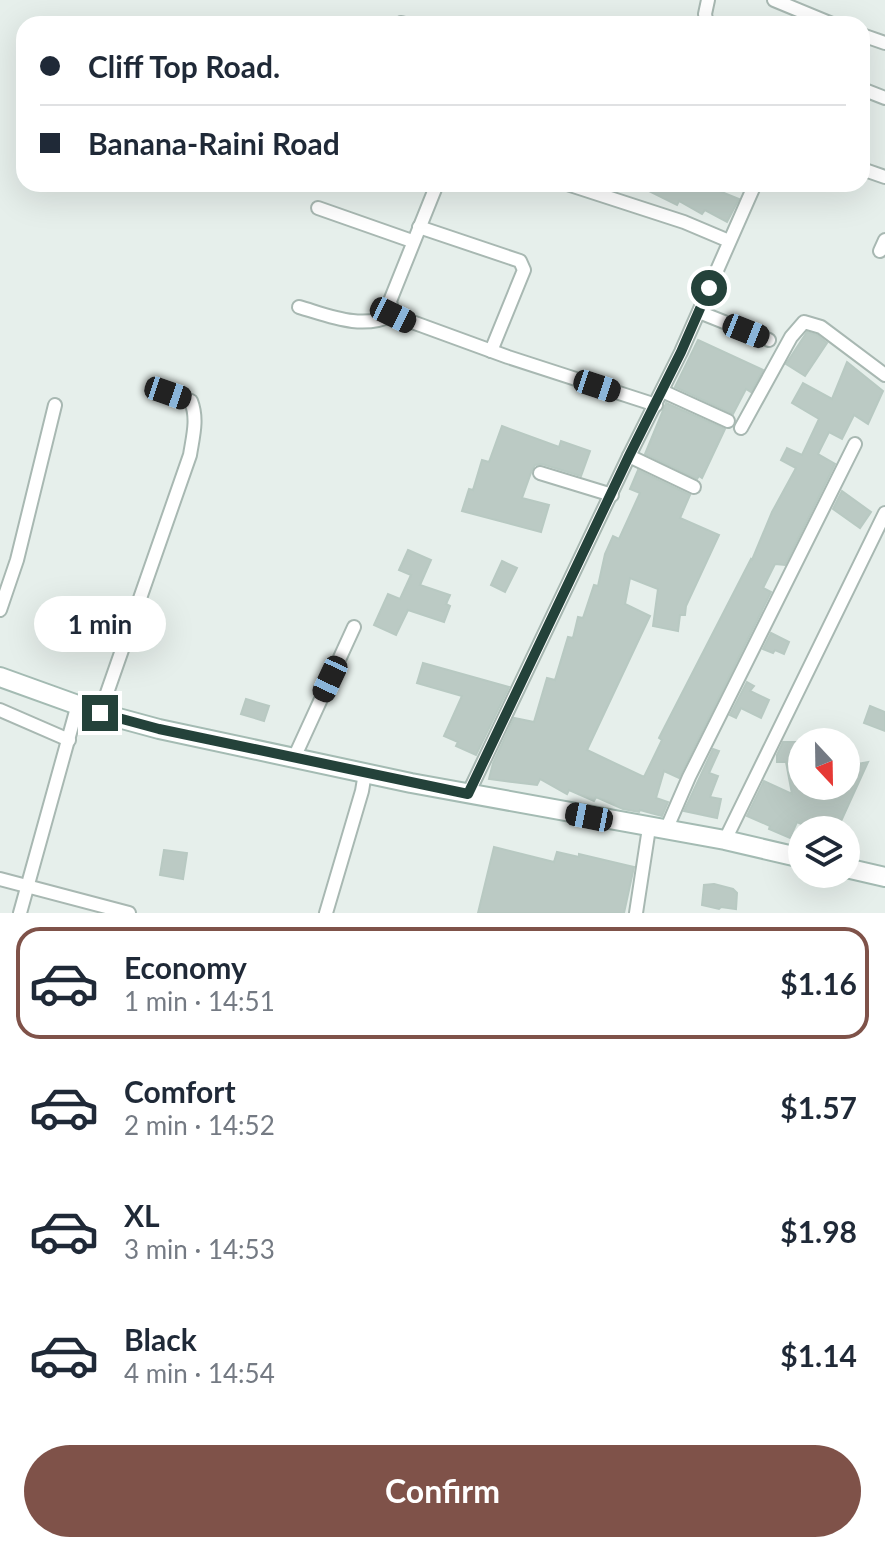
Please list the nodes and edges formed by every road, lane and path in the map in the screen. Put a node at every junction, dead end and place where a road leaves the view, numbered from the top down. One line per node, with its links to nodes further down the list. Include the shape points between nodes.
1 (774, 0): 2 (street)
2 (812, 16)
3 (434, 192): 7 (street)
4 (592, 192): 9 (street)
5 (751, 192): 9 (street)
6 (318, 208): 8 (street)
7 (419, 227): 8 (street); 14 (street, via 523,265)
8 (412, 241): 12 (street, via 390,301)
9 (729, 241): 11 (street)
10 (299, 307): 12 (street, via 366,323)
11 (699, 312): 13 (street); 16 (street)
12 (393, 315): 14 (street)
13 (769, 340)
14 (491, 351): 19 (street)
15 (885, 375): 21 (street, via 821,327 804,322)
16 (662, 391): 19 (street); 20 (street)
17 (168, 393): 33 (street, via 191,401 195,425 190,455)
18 (55, 405): 28 (street)
19 (656, 405): 23 (street)
20 (728, 421)
21 (741, 428)
22 (855, 444): 38 (street)
23 (629, 456): 25 (street); 26 (street)
24 (540, 473): 26 (street)
25 (694, 487)
26 (612, 495): 37 (street)
27 (885, 513): 39 (street)
28 (0, 610)
29 (354, 627): 35 (street)
30 (0, 677): 31 (main road)
31 (78, 704): 33 (main road); 34 (street)
32 (0, 710): 34 (street)
33 (100, 713): 35 (main road)
34 (69, 740): 44 (street)
35 (294, 758): 36 (main road)
36 (365, 773): 37 (main road); 47 (street)
37 (468, 794): 38 (main road)
38 (658, 829): 39 (main road); 48 (street)
39 (725, 840): 40 (main road)
40 (788, 855)
41 (860, 871): 42 (main road)
42 (885, 877)
43 (0, 879): 44 (street)
44 (27, 885): 45 (street); 46 (street)
45 (20, 913)
46 (129, 913)
47 (326, 913)
48 (636, 913)

